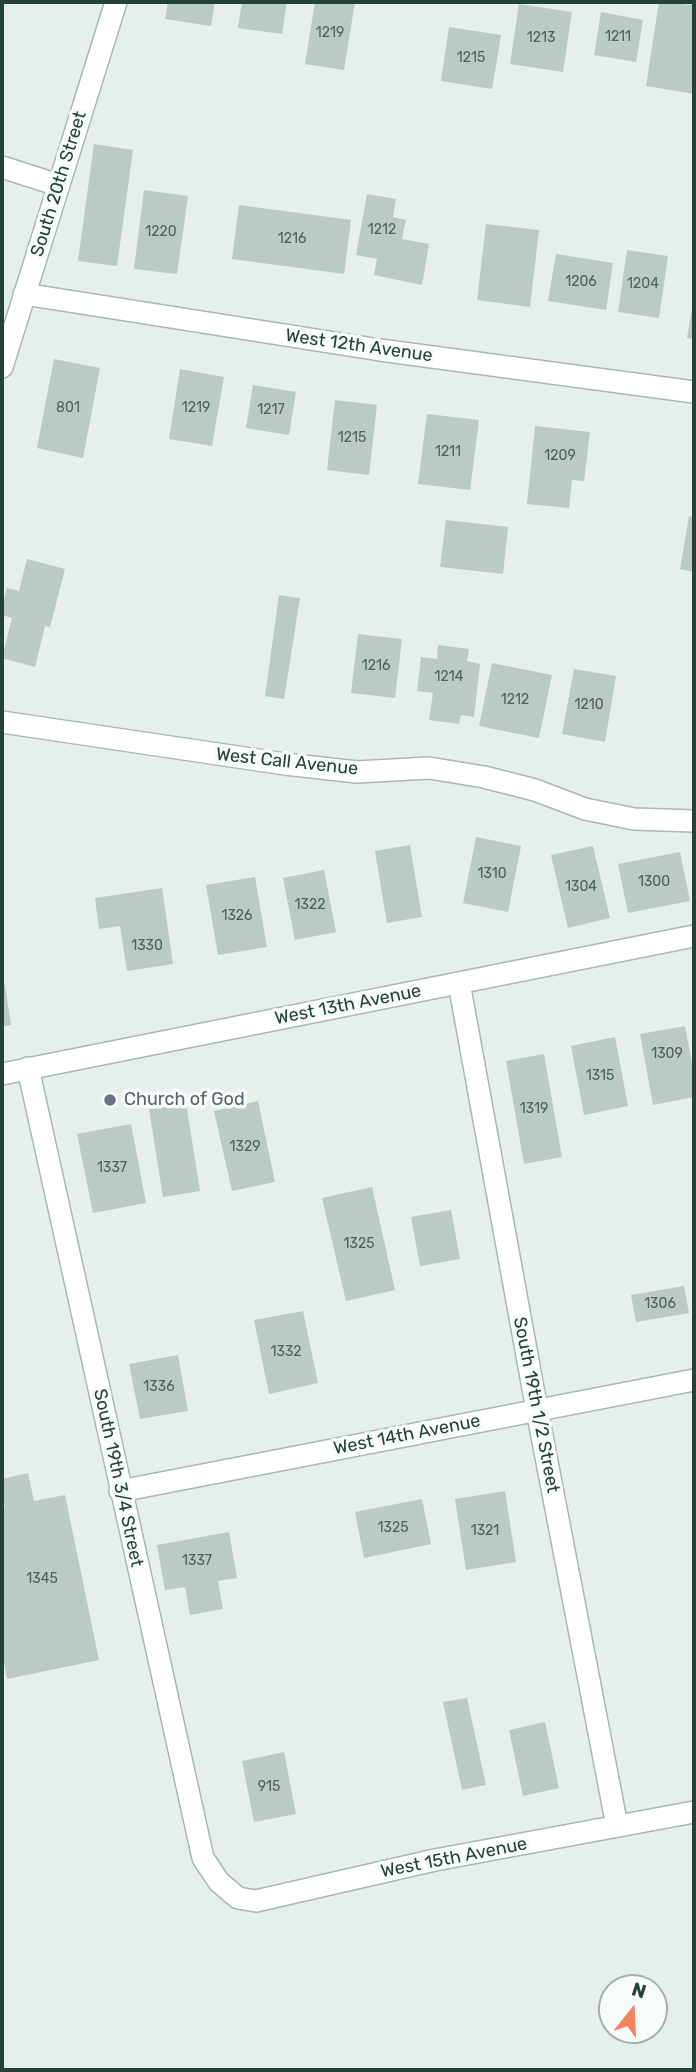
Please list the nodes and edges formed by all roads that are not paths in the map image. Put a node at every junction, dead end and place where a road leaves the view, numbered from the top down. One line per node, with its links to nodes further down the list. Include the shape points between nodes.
1 (116, 2): 3 (street, South 20th Street)
2 (2, 167): 3 (street)
3 (58, 185): 4 (street, South 20th Street)
4 (24, 294): 5 (street, South 20th Street); 6 (street, West 12th Avenue)
5 (2, 367)
6 (694, 393)
7 (2, 722): 8 (street, West Call Avenue, via 357,772 429,768 536,790 584,809 622,817)
8 (694, 821)
9 (694, 936): 10 (street, West 13th Avenue)
10 (459, 982): 11 (street, West 13th Avenue); 14 (street, South 19th 1/2 Street)
11 (28, 1068): 12 (street, West 13th Avenue); 15 (street, South 19th 3/4 Street)
12 (2, 1074)
13 (694, 1380): 14 (street, West 14th Avenue)
14 (537, 1410): 15 (street, West 14th Avenue); 17 (street, South 19th 1/2 Street)
15 (120, 1491): 18 (street, South 19th 3/4 Street, via 203,1858)
16 (694, 1812): 17 (street, West 15th Avenue)
17 (617, 1826): 18 (street, West 15th Avenue, via 256,1900 238,1898)
18 (219, 1882)

